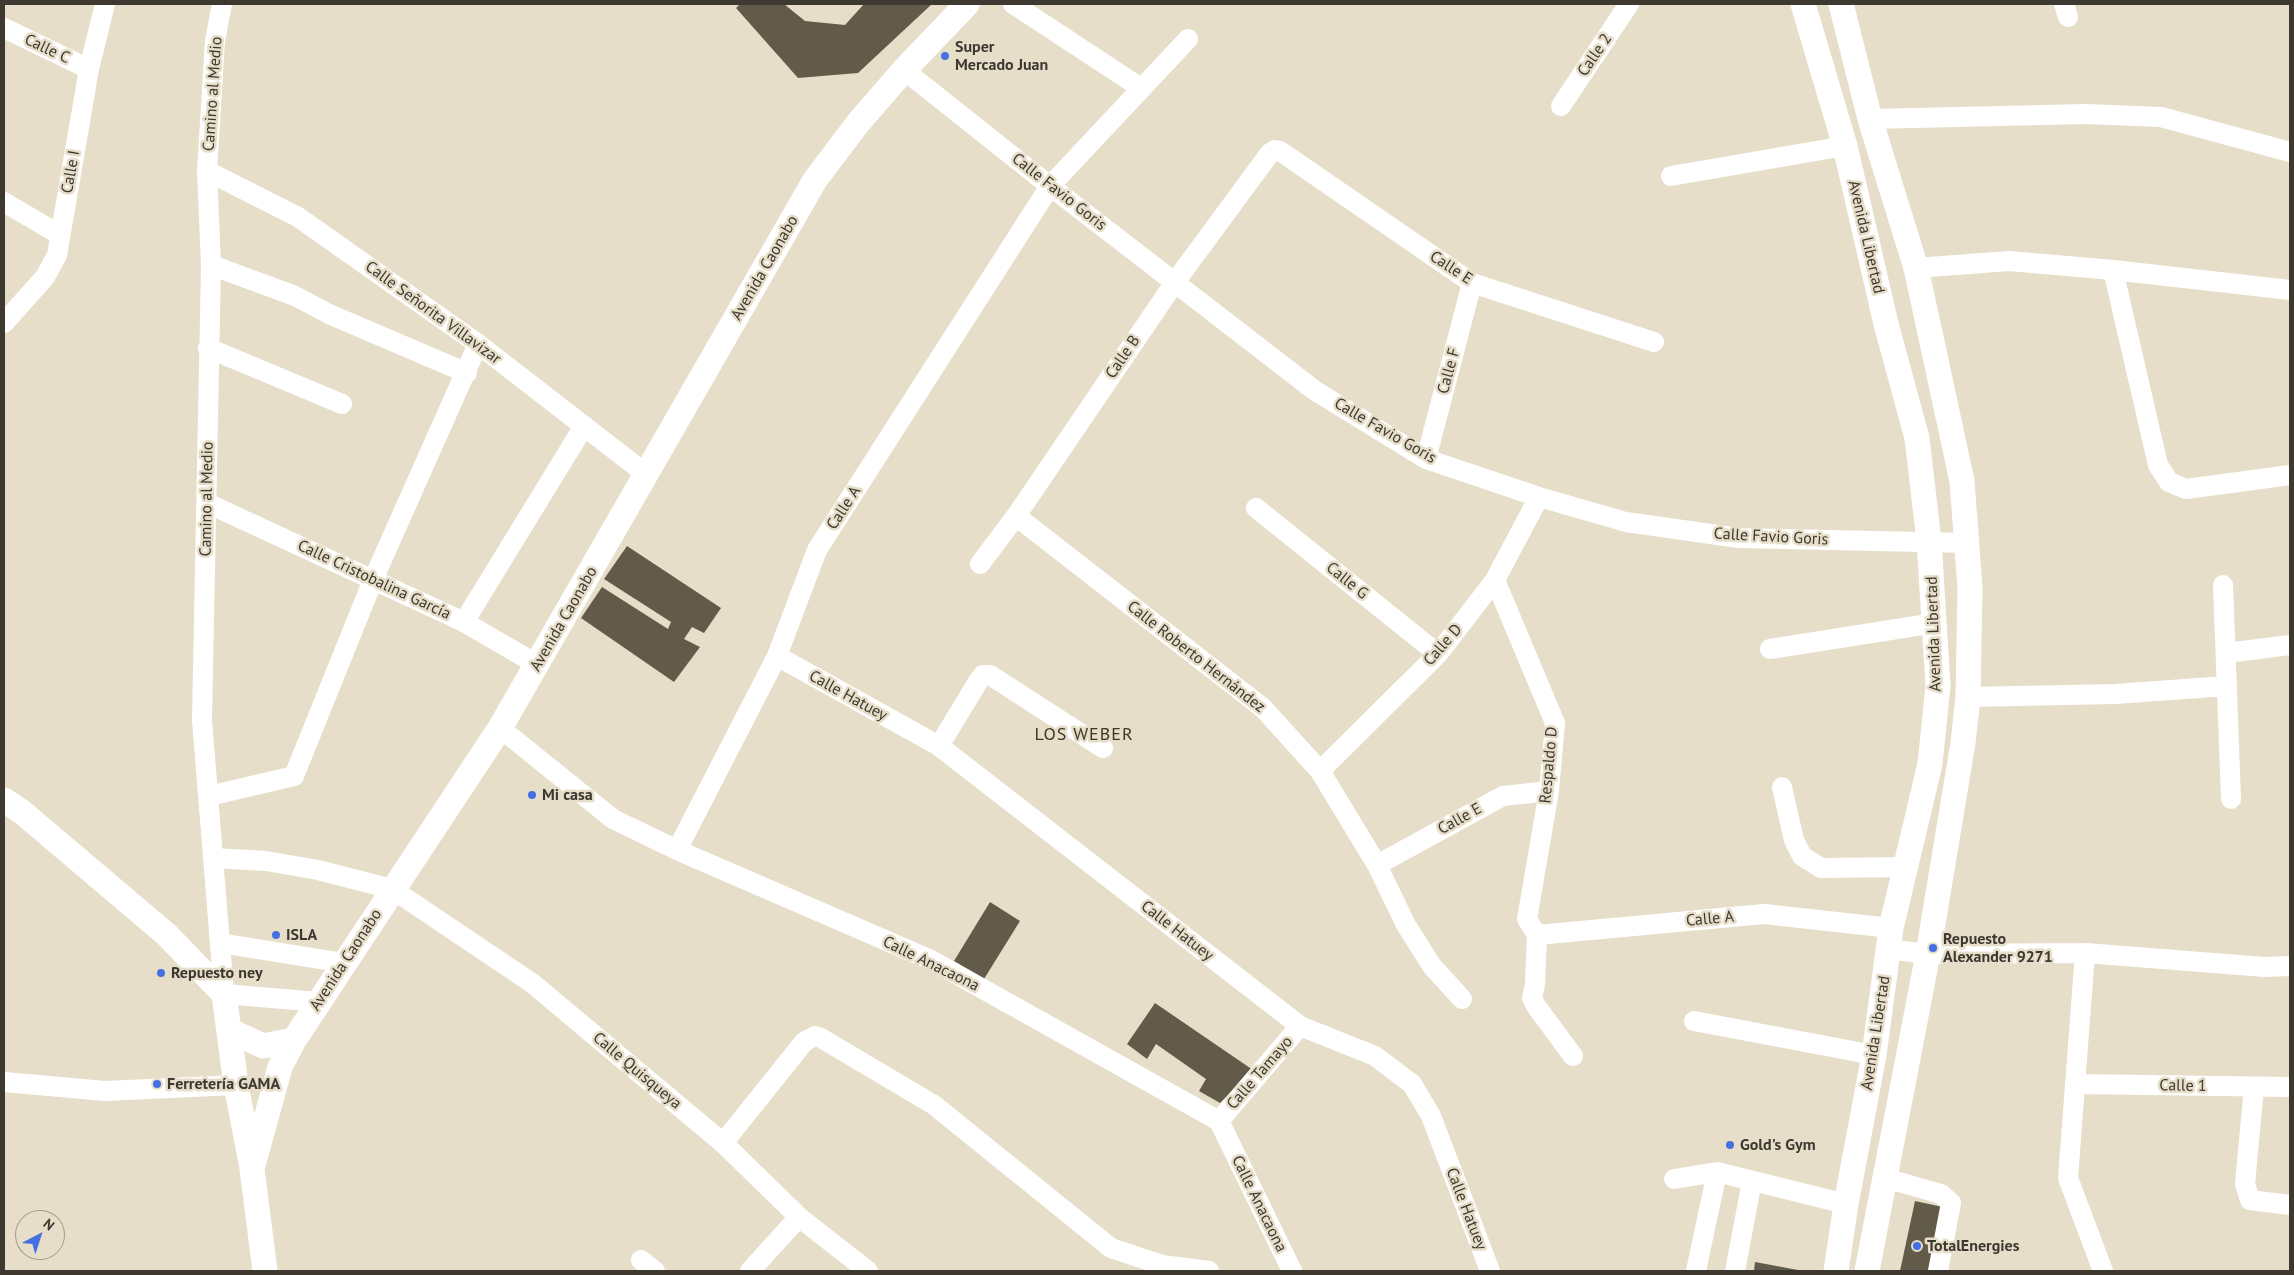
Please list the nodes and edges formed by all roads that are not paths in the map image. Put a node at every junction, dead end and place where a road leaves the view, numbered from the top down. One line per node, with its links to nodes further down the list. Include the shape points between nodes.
1 (105, 4): 10 (street, Calle I)
2 (222, 4): 18 (street, Camino al Medio, via 215,41)
3 (967, 4): 11 (main road, Avenida Caonabo)
4 (1013, 4): 12 (street)
5 (1629, 4): 13 (street, Calle 2)
6 (1804, 4): 15 (main road, Avenida Libertad)
7 (1842, 4): 14 (main road, Avenida Libertad)
8 (4, 28): 10 (street, Calle C)
9 (1188, 39): 12 (street, Calle A)
10 (89, 69): 22 (street, Calle I)
11 (904, 70): 20 (street, Calle Favio Goris); 37 (main road, Avenida Caonabo, via 814,180)
12 (1141, 88): 20 (street, Calle A)
13 (1561, 106)
14 (1870, 119): 16 (street, via 2086,114 2161,117); 24 (main road, Avenida Libertad)
15 (1845, 146): 19 (street); 43 (main road, Avenida Libertad, via 1886,324 1917,438)
16 (2290, 152)
17 (1270, 153): 26 (street, Calle B); 27 (street, Calle E, via 1280,151)
18 (207, 171): 23 (street, Camino al Medio); 31 (street, Calle Señorita Villavizar, via 298,217)
19 (1671, 176)
20 (1050, 186): 26 (street, Calle Favio Goris); 55 (street, Calle A, via 817,550)
21 (4, 202): 22 (street)
22 (60, 235): 29 (street, Calle I, via 57,255 45,277)
23 (211, 265): 32 (street, Camino al Medio); 33 (street, via 295,296 329,314)
24 (1916, 268): 25 (street, via 2008,261); 44 (main road, Avenida Libertad, via 1962,481)
25 (2113, 270): 28 (street); 38 (street, via 2158,465 2169,482 2186,489)
26 (1175, 282): 36 (street, Calle Favio Goris, via 1314,390); 42 (street, Calle B)
27 (1472, 283): 30 (street, Calle E); 36 (street, Calle F)
28 (2290, 290)
29 (4, 323)
30 (1654, 342)
31 (478, 344): 33 (street); 35 (street, Calle Señorita Villavizar)
32 (208, 348): 34 (street); 40 (street, Camino al Medio)
33 (467, 373): 46 (street)
34 (342, 404)
35 (584, 426): 37 (street, Calle Señorita Villavizar); 49 (street)
36 (1426, 459): 39 (street, Calle Favio Goris)
37 (646, 474): 56 (main road, Avenida Caonabo)
38 (2290, 475)
39 (1539, 497): 43 (street, Calle Favio Goris, via 1626,522 1739,538); 47 (street, Calle D)
40 (207, 503): 46 (street, Calle Cristobalina García); 65 (street, Camino al Medio, via 202,720)
41 (1256, 508): 54 (street, Calle G)
42 (1016, 516): 45 (street, Calle B); 62 (street, Calle Roberto Hernández, via 1263,708)
43 (1930, 541): 44 (street, Calle Favio Goris); 50 (main road, Avenida Libertad)
44 (1968, 543): 58 (main road, Avenida Libertad)
45 (980, 564)
46 (374, 580): 49 (street, Calle Cristobalina García); 65 (street, via 294,776)
47 (1495, 580): 54 (street, Calle D); 64 (street, Respaldo D, via 1555,723)
48 (2223, 585): 53 (street)
49 (464, 622): 56 (street, Calle Cristobalina García)
50 (1935, 623): 52 (street); 71 (main road, Avenida Libertad, via 1938,686 1930,764)
51 (2290, 645): 53 (street)
52 (1770, 649)
53 (2226, 653): 57 (street)
54 (1438, 654): 62 (street, Calle D)
55 (777, 656): 60 (street, Calle Hatuey); 68 (street, Calle A)
56 (538, 665): 59 (main road, Avenida Caonabo)
57 (2227, 686): 58 (street, via 2115,694); 66 (street)
58 (1968, 697): 77 (main road, Avenida Libertad)
59 (500, 728): 68 (street, Calle Anacaona, via 613,819); 72 (main road, Avenida Caonabo)
60 (939, 746): 61 (street, via 979,680 983,675 990,675); 84 (street, Calle Hatuey)
61 (1102, 748)
62 (1320, 771): 70 (street, Calle Roberto Hernández)
63 (1782, 787): 71 (street, via 1794,840 1802,856 1821,868)
64 (1548, 792): 70 (street, Calle E, via 1503,796); 73 (street, Respaldo D, via 1527,919)
65 (209, 796): 69 (street, Camino al Medio)
66 (2231, 799)
67 (4, 800): 80 (main road, via 167,936)
68 (677, 850): 94 (street, Calle Anacaona, via 931,960)
69 (214, 858): 72 (street, Calle Quisqueya, via 310,868); 75 (street, Camino al Medio)
70 (1377, 864): 81 (street, Calle Roberto Hernández, via 1416,942 1432,966)
71 (1907, 867): 74 (main road, Avenida Libertad)
72 (392, 889): 78 (main road, Avenida Caonabo); 95 (street, Calle Quisqueya, via 532,983)
73 (1534, 931): 74 (street, Calle A, via 1764,914); 88 (street, Respaldo D, via 1532,998)
74 (1889, 939): 77 (street, Calle A); 87 (main road, Avenida Libertad)
75 (220, 943): 78 (street); 80 (street, Camino al Medio)
76 (2085, 953): 77 (street, Calle A); 79 (street, Calle A, via 2265,967); 90 (street)
77 (1928, 954): 99 (main road, Avenida Libertad)
78 (344, 963): 82 (main road, Avenida Caonabo)
79 (2290, 966)
80 (224, 994): 82 (street); 85 (main road)
81 (1462, 999)
82 (319, 1002): 86 (main road, Avenida Caonabo)
83 (1694, 1021): 87 (street)
84 (1300, 1026): 94 (street, Calle Tamayo); 109 (street, Calle Hatuey, via 1376,1056 1412,1084 1432,1116)
85 (229, 1030): 86 (main road, via 263,1046); 91 (main road)
86 (294, 1040): 96 (main road, Avenida Caonabo, via 280,1067)
87 (1874, 1055): 101 (main road, Avenida Libertad)
88 (1573, 1056)
89 (4, 1082): 91 (street, via 105,1091)
90 (2076, 1084): 92 (street, Calle 1); 115 (street, via 2068,1178)
91 (236, 1085): 96 (main road)
92 (2254, 1086): 93 (street, Calle 1); 102 (street, via 2245,1184 2250,1200)
93 (2290, 1086)
94 (1219, 1121): 108 (street, Calle Anacaona)
95 (724, 1143): 103 (street, Calle Quisqueya); 107 (street, via 804,1042 815,1036 934,1105 1111,1248 1162,1265)
96 (252, 1169): 104 (main road, Avenida Caonabo)
97 (1717, 1172): 98 (street); 100 (street); 110 (street)
98 (1674, 1178)
99 (1885, 1178): 113 (main road, Avenida Libertad); 114 (street, via 1941,1194 1952,1203)
100 (1752, 1181): 101 (street); 111 (street)
101 (1846, 1204): 112 (main road, Avenida Libertad)
102 (2290, 1205)
103 (799, 1217): 105 (street); 106 (street, Calle Quisqueya)
104 (265, 1271)
105 (750, 1271)
106 (868, 1271)
107 (1209, 1271)
108 (1292, 1271)
109 (1490, 1271)
110 (1696, 1271)
111 (1735, 1271)
112 (1836, 1271)
113 (1867, 1271)
114 (1938, 1271)
115 (2103, 1271)

